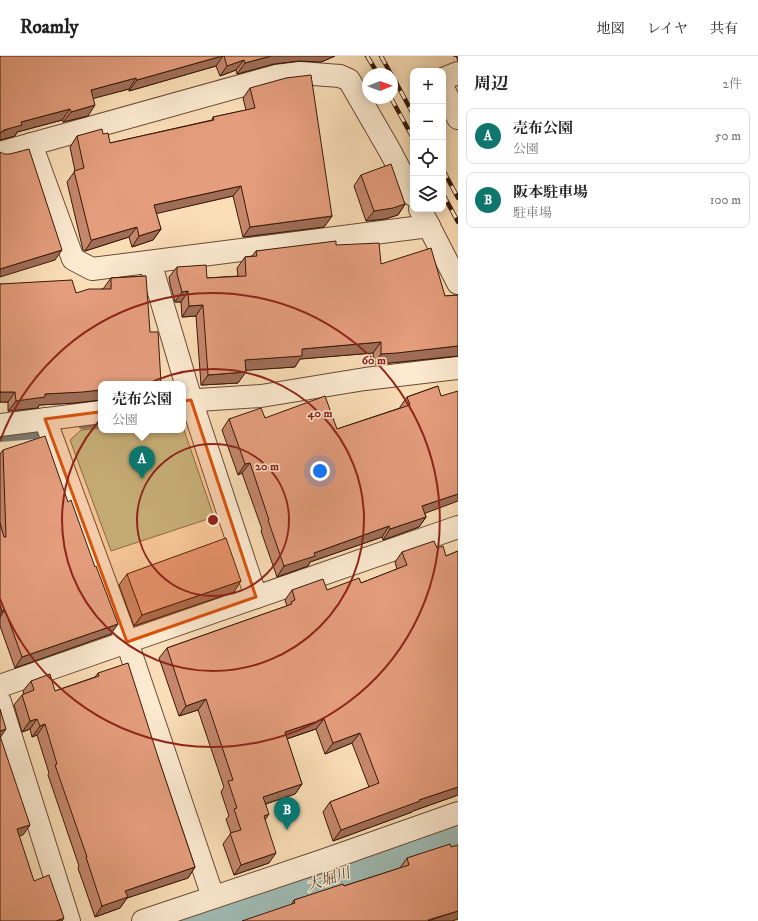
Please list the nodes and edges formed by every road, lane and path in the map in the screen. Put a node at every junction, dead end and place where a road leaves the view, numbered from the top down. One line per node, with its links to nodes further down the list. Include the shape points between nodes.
1 (458, 73): 2 (street)
2 (446, 78)
3 (446, 94): 4 (street)
4 (458, 118)
5 (31, 144): 6 (street); 7 (street, via 276,76 300,72 340,76 349,80); 9 (street, via 73,259 92,269)
6 (0, 153)
7 (410, 189)
8 (424, 218): 9 (street); 10 (street)
9 (150, 262): 12 (street)
10 (458, 283)
11 (458, 368): 13 (street, via 365,379 261,396)
12 (182, 381)
13 (187, 401): 18 (street)
14 (98, 412): 15 (street)
15 (45, 419): 16 (street); 19 (street)
16 (0, 425)
17 (458, 527): 18 (street)
18 (256, 597): 19 (street)
19 (126, 642): 20 (street); 23 (street)
20 (0, 686)
21 (0, 702): 24 (street)
22 (458, 813): 23 (street)
23 (213, 897): 25 (street)
24 (69, 921)
25 (143, 921)

